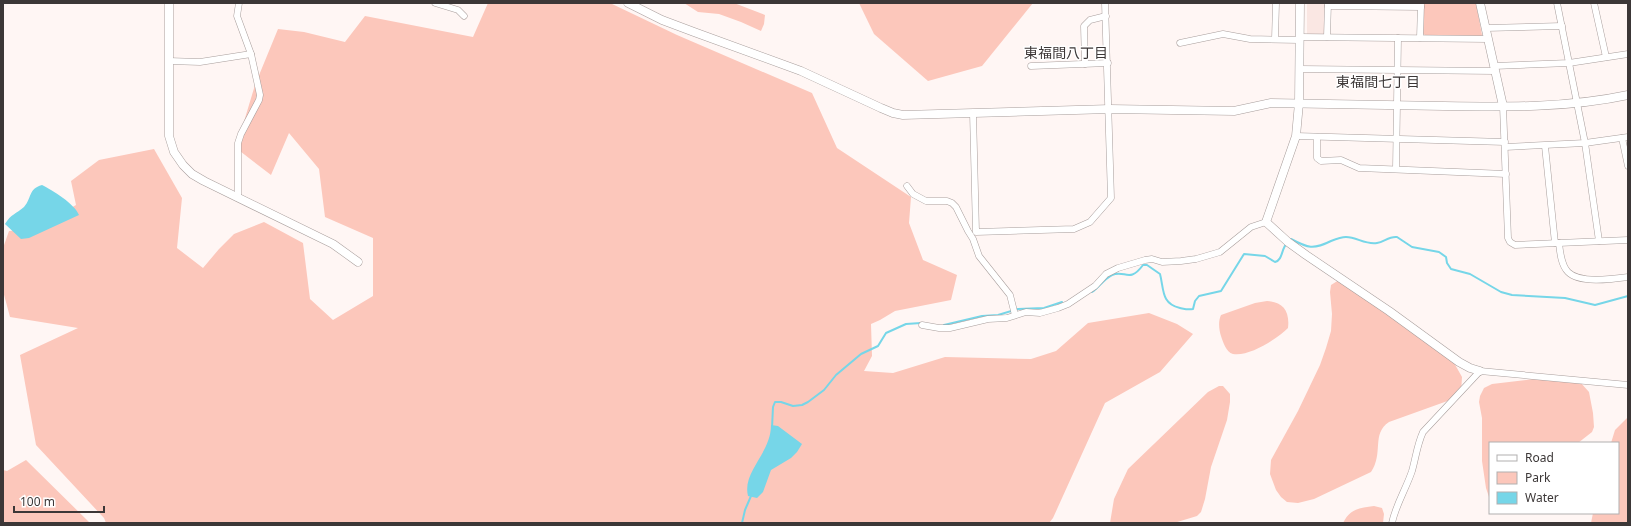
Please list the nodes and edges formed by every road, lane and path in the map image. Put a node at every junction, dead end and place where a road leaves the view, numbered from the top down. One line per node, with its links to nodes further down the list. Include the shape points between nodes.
1 (169, 3): 29 (street)
2 (239, 3): 26 (street, via 237,16)
3 (435, 3): 14 (street)
4 (460, 3): 14 (street)
5 (628, 3): 43 (street, via 662,20 800,71 893,113)
6 (1105, 3): 16 (street)
7 (1276, 3): 23 (street)
8 (1300, 3): 20 (street)
9 (1480, 3): 18 (street)
10 (1557, 3): 17 (street)
11 (1594, 3): 28 (street)
12 (1328, 5): 13 (street); 19 (street)
13 (1421, 5): 22 (street)
14 (458, 10): 15 (street)
15 (464, 16)
16 (1106, 16): 31 (street); 32 (street, via 1090,20 1084,26)
17 (1562, 26): 18 (street); 30 (street)
18 (1486, 28): 24 (street)
19 (1327, 37): 20 (street); 21 (street)
20 (1300, 38): 23 (street); 34 (street)
21 (1398, 38): 22 (street); 36 (street)
22 (1420, 38): 24 (street)
23 (1275, 39): 25 (street, via 1250,39 1223,34)
24 (1488, 39): 35 (street)
25 (1180, 43)
26 (251, 54): 29 (street, via 200,62); 55 (street, via 260,95 238,143)
27 (1628, 54): 28 (street)
28 (1606, 57): 30 (street)
29 (169, 61): 55 (street, via 168,125 174,152 192,174)
30 (1569, 62): 35 (street); 39 (street)
31 (1108, 63): 32 (street); 42 (street)
32 (1085, 64): 33 (street)
33 (1031, 66)
34 (1300, 69): 36 (street); 38 (street)
35 (1495, 69): 36 (street); 41 (street)
36 (1398, 70): 40 (street)
37 (1628, 96): 39 (street)
38 (1299, 103): 40 (street); 42 (street, via 1271,103 1242,110 1222,111); 44 (street)
39 (1578, 103): 41 (street); 48 (street)
40 (1397, 105): 41 (street); 47 (street)
41 (1503, 106): 49 (street)
42 (1110, 109): 43 (street); 57 (street, via 1111,198 1090,222 1074,229)
43 (973, 113): 57 (street)
44 (1296, 136): 45 (street); 56 (street)
45 (1317, 137): 47 (street); 52 (street, via 1317,158 1321,161 1341,160 1359,168)
46 (1625, 138): 48 (street); 51 (street)
47 (1396, 139): 49 (street); 52 (street)
48 (1585, 143): 50 (street); 60 (street)
49 (1505, 144): 50 (street); 53 (street)
50 (1546, 146): 61 (street)
51 (1628, 166)
52 (1396, 169): 53 (street)
53 (1506, 174): 61 (street, via 1510,242 1515,245)
54 (907, 186): 58 (street, via 918,198 952,203)
55 (238, 198): 62 (street, via 333,244)
56 (1266, 222): 64 (street, via 1251,227 1220,252 1196,259 1162,262 1152,259 1124,266 1106,274 1095,286 1068,304 1040,313 1026,312); 66 (street, via 1306,256 1389,311 1459,362)
57 (976, 232): 58 (street)
58 (973, 238): 64 (street, via 979,256 1010,295)
59 (1628, 240): 60 (street)
60 (1599, 241): 61 (street)
61 (1557, 243): 63 (street, via 1564,267 1572,275 1593,280)
62 (358, 262)
63 (1628, 277)
64 (1015, 315): 65 (street, via 950,328)
65 (922, 325)
66 (1480, 371): 67 (street); 68 (street, via 1423,432 1418,442 1412,471)
67 (1628, 384)
68 (1392, 523)

